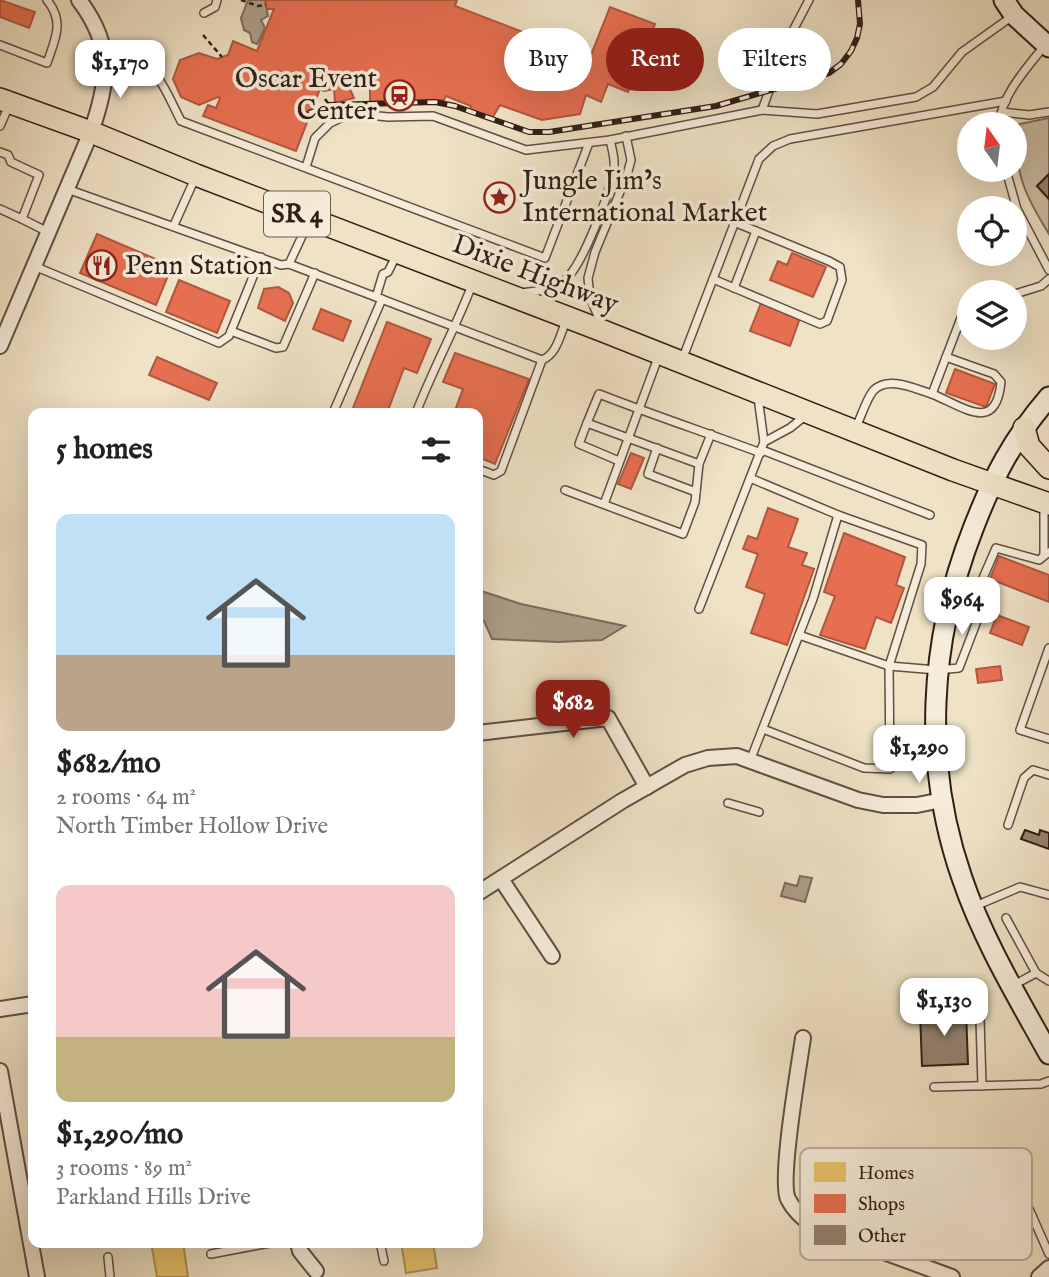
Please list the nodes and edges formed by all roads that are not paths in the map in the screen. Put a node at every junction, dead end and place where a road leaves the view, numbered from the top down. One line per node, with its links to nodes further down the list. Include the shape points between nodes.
1 (47, 0): 7 (lane, via 58,20 47,63)
2 (79, 0): 9 (street, via 93,18)
3 (217, 0): 6 (lane, via 215,7)
4 (809, 0): 12 (lane, via 787,42)
5 (1009, 8): 8 (main road); 12 (lane, via 933,87 916,97 817,114)
6 (204, 13)
7 (0, 45)
8 (1047, 46): 11 (lane)
9 (105, 62): 17 (street, via 103,96); 22 (lane, via 129,59 145,64 155,73 181,121)
10 (5, 101): 16 (lane); 17 (main road, Dixie Highway / SR 4)
11 (1006, 101): 13 (lane); 29 (lane, via 790,139 773,146 759,159)
12 (762, 110): 18 (lane)
13 (1002, 112)
14 (1049, 112): 15 (lane)
15 (1027, 115)
16 (0, 126)
17 (91, 132): 23 (main road, Dixie Highway / SR 4); 25 (street)
18 (626, 136): 19 (lane); 50 (lane, via 631,160 627,175 588,278)
19 (610, 140): 20 (lane); 44 (lane, via 614,169 608,192 571,274 548,290)
20 (589, 143): 22 (lane, via 526,150 433,116 347,115 315,138); 22 (lane, via 545,258)
21 (0, 152): 27 (lane, via 39,175)
22 (306, 167)
23 (196, 175): 28 (main road, Dixie Highway / SR 4); 30 (lane)
24 (1009, 182): 37 (lane, via 1017,209)
25 (67, 189): 30 (lane); 32 (street)
26 (0, 209): 27 (lane)
27 (22, 219): 32 (lane)
28 (310, 219): 33 (main road, Dixie Highway / SR 4); 35 (lane)
29 (734, 222): 31 (lane); 39 (lane)
30 (174, 225): 34 (lane)
31 (756, 231): 42 (lane); 42 (lane, via 840,267 839,290 827,321 820,324)
32 (48, 232): 36 (street)
33 (398, 253): 41 (main road, Dixie Highway / SR 4); 45 (lane, via 380,281)
34 (261, 257): 35 (lane); 49 (lane)
35 (289, 264): 38 (lane)
36 (34, 266): 49 (lane, via 219,343); 51 (street)
37 (1049, 270)
38 (315, 274): 45 (lane); 49 (lane, via 283,347)
39 (713, 279): 42 (lane); 55 (lane)
40 (1049, 279): 43 (lane)
41 (474, 282): 44 (main road, Dixie Highway / SR 4); 47 (lane)
42 (734, 288)
43 (1027, 290)
44 (508, 294): 46 (main road, Dixie Highway / SR 4)
45 (379, 298): 47 (lane); 59 (lane)
46 (567, 318): 50 (main road, Dixie Highway / SR 4); 54 (lane, via 555,349)
47 (456, 327): 54 (lane); 60 (lane)
48 (957, 328): 53 (lane)
49 (231, 331)
50 (603, 331): 52 (main road, Dixie Highway / SR 4)
51 (0, 346)
52 (660, 354): 55 (main road, Dixie Highway / SR 4); 61 (lane)
53 (946, 357): 57 (lane); 57 (lane, via 994,374 1001,383 999,401 992,411 979,414)
54 (541, 360): 73 (lane, via 501,471 494,475)
55 (681, 362): 56 (main road, Dixie Highway / SR 4)
56 (757, 393): 62 (main road, Dixie Highway / SR 4); 69 (lane)
57 (932, 394): 65 (lane, via 885,384 873,391)
58 (1049, 397): 64 (main road)
59 (335, 408)
60 (418, 408)
61 (639, 409): 63 (lane, via 599,394); 66 (lane); 67 (lane)
62 (808, 413): 65 (main road, Dixie Highway / SR 4); 69 (lane)
63 (587, 423): 67 (lane); 70 (lane, via 579,444)
64 (1024, 428): 72 (main road, via 1029,446); 75 (main road)
65 (854, 431): 75 (main road, Dixie Highway / SR 4)
66 (711, 434): 69 (lane); 71 (lane)
67 (628, 439): 68 (lane); 70 (lane)
68 (657, 448): 71 (lane); 77 (lane, via 649,474)
69 (763, 448): 74 (lane); 81 (lane)
70 (619, 461): 79 (lane)
71 (699, 464): 77 (lane)
72 (1049, 468)
73 (483, 471)
74 (750, 478): 80 (lane); 84 (lane)
75 (990, 484): 78 (main road, Dixie Highway / SR 4); 83 (main road)
76 (565, 490): 79 (lane)
77 (696, 492): 79 (lane, via 683,534)
78 (1047, 503): 82 (lane)
79 (604, 504)
80 (838, 515): 86 (lane); 88 (lane, via 922,545)
81 (930, 515)
82 (1047, 553): 85 (lane, via 1039,560 996,548 983,578)
83 (949, 598): 85 (lane); 89 (main road)
84 (699, 609)
85 (980, 613): 89 (lane, via 958,668)
86 (799, 635): 88 (lane); 90 (lane)
87 (1049, 648): 92 (lane, via 1020,730)
88 (889, 666): 89 (lane); 90 (lane, via 890,769 864,768)
89 (937, 670): 96 (main road, via 935,732)
90 (763, 729): 93 (lane)
91 (483, 732): 95 (street, via 608,718)
92 (1049, 739)
93 (750, 761): 95 (street, via 737,756 708,758 685,765); 96 (street, via 858,800 883,805)
94 (1049, 775): 99 (lane, via 1034,770 1024,778)
95 (647, 787): 100 (street)
96 (942, 800): 103 (main road)
97 (728, 803): 98 (lane)
98 (760, 812)
99 (1007, 825)
100 (501, 879): 101 (street); 105 (street)
101 (483, 890)
102 (1049, 895): 103 (lane, via 1020,887)
103 (972, 907): 108 (main road)
104 (1006, 918): 106 (lane)
105 (552, 956)
106 (1036, 973): 107 (lane); 108 (lane)
107 (1049, 981)
108 (1011, 986): 113 (main road)
109 (28, 1005): 110 (street)
110 (0, 1009)
111 (980, 1019): 116 (lane)
112 (803, 1038): 118 (street, via 785,1174 787,1196)
113 (1049, 1054)
114 (0, 1071): 120 (street)
115 (1049, 1081): 116 (lane)
116 (982, 1086): 117 (lane)
117 (934, 1087)
118 (800, 1216)
119 (1032, 1216): 126 (lane)
120 (28, 1227)
121 (32, 1248): 132 (street)
122 (243, 1248): 125 (lane)
123 (299, 1248): 131 (street)
124 (381, 1248): 129 (lane)
125 (211, 1254)
126 (1049, 1254)
127 (108, 1257): 133 (lane)
128 (906, 1260): 134 (street)
129 (384, 1261)
130 (1049, 1268): 135 (street)
131 (315, 1275)
132 (37, 1277)
133 (110, 1277)
134 (952, 1277)
135 (1040, 1277)

